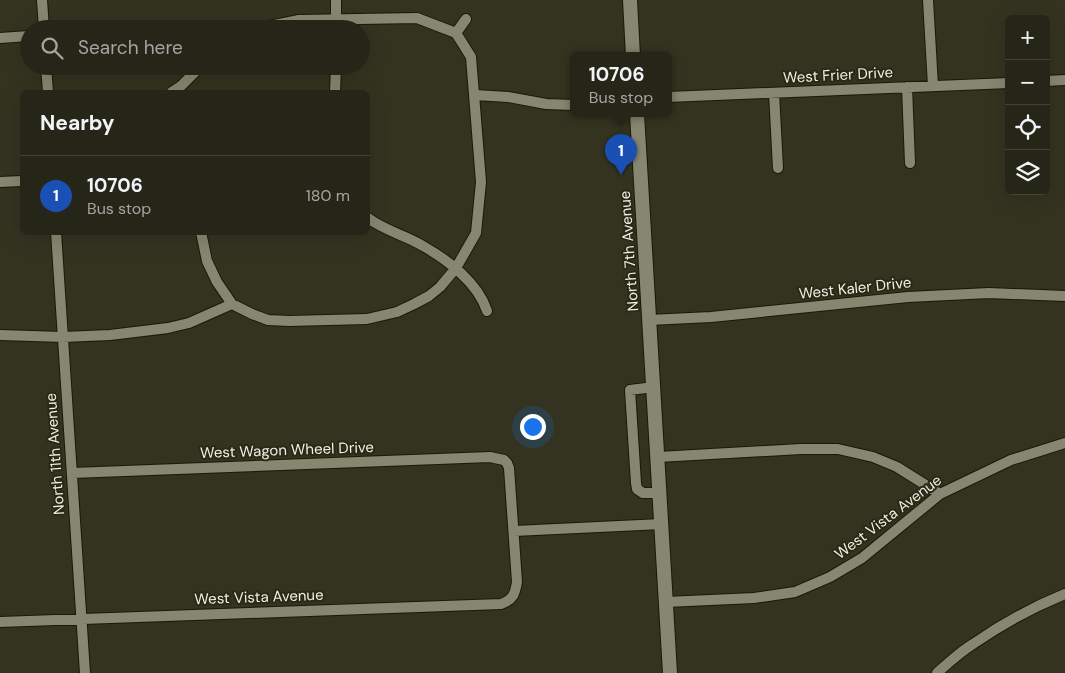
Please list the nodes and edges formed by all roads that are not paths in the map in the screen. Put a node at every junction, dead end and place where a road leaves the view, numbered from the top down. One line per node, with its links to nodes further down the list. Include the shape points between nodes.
1 (42, 0): 6 (street)
2 (336, 0): 7 (street)
3 (630, 0): 12 (main road)
4 (928, 0): 19 (street)
5 (466, 19): 9 (street)
6 (43, 20)
7 (336, 20)
8 (370, 21): 9 (street, via 417,18)
9 (456, 33): 25 (street, via 471,57)
10 (20, 37): 11 (street)
11 (0, 38)
12 (633, 52)
13 (47, 75): 22 (street)
14 (194, 75): 21 (street)
15 (336, 75): 23 (street)
16 (1065, 80): 17 (street)
17 (1050, 81)
18 (1005, 82): 19 (street, West Frier Drive)
19 (933, 86): 20 (street, West Frier Drive)
20 (907, 87): 24 (street, West Frier Drive); 29 (street)
21 (182, 89)
22 (48, 90)
23 (335, 90)
24 (774, 93): 26 (street, West Frier Drive); 30 (street)
25 (475, 95): 27 (street); 36 (street, via 481,182 476,233)
26 (672, 97)
27 (570, 104)
28 (637, 117): 40 (main road, North 7th Avenue)
29 (910, 163)
30 (778, 168)
31 (20, 181): 32 (street)
32 (0, 182)
33 (370, 220): 36 (street, via 423,246)
34 (56, 235): 42 (street, North 11th Avenue)
35 (202, 235): 38 (street, via 216,282)
36 (456, 268): 38 (street, via 429,296 397,312 368,319 268,320); 39 (street, via 476,289)
37 (1065, 296): 40 (street, West Kaler Drive, via 989,293 908,297)
38 (232, 304): 42 (street, via 189,323 168,328 110,336)
39 (487, 311)
40 (649, 320): 43 (main road, North 7th Avenue)
41 (0, 334): 42 (street)
42 (63, 337): 46 (street, North 11th Avenue)
43 (654, 387): 45 (main road, North 7th Avenue); 47 (street, via 630,390 636,483 643,492)
44 (1065, 444): 48 (street, West Vista Avenue, via 1011,460)
45 (658, 457): 47 (main road, North 7th Avenue); 48 (street, via 838,449 873,457 897,467)
46 (72, 473): 50 (street, West Wagon Wheel Drive, via 490,457 504,460 510,468); 53 (street, North 11th Avenue)
47 (660, 493): 49 (main road, North 7th Avenue)
48 (940, 494): 52 (street, West Vista Avenue, via 862,558 830,578 795,592 754,598)
49 (662, 524): 50 (street); 52 (main road, North 7th Avenue)
50 (514, 531): 53 (street, West Vista Avenue, via 515,593 510,600 500,604)
51 (1065, 594): 57 (street, via 1044,602 971,644)
52 (666, 602): 56 (main road, North 7th Avenue)
53 (81, 620): 54 (street, West Vista Avenue); 55 (street, North 11th Avenue)
54 (0, 622)
55 (85, 673)
56 (670, 673)
57 (937, 673)

